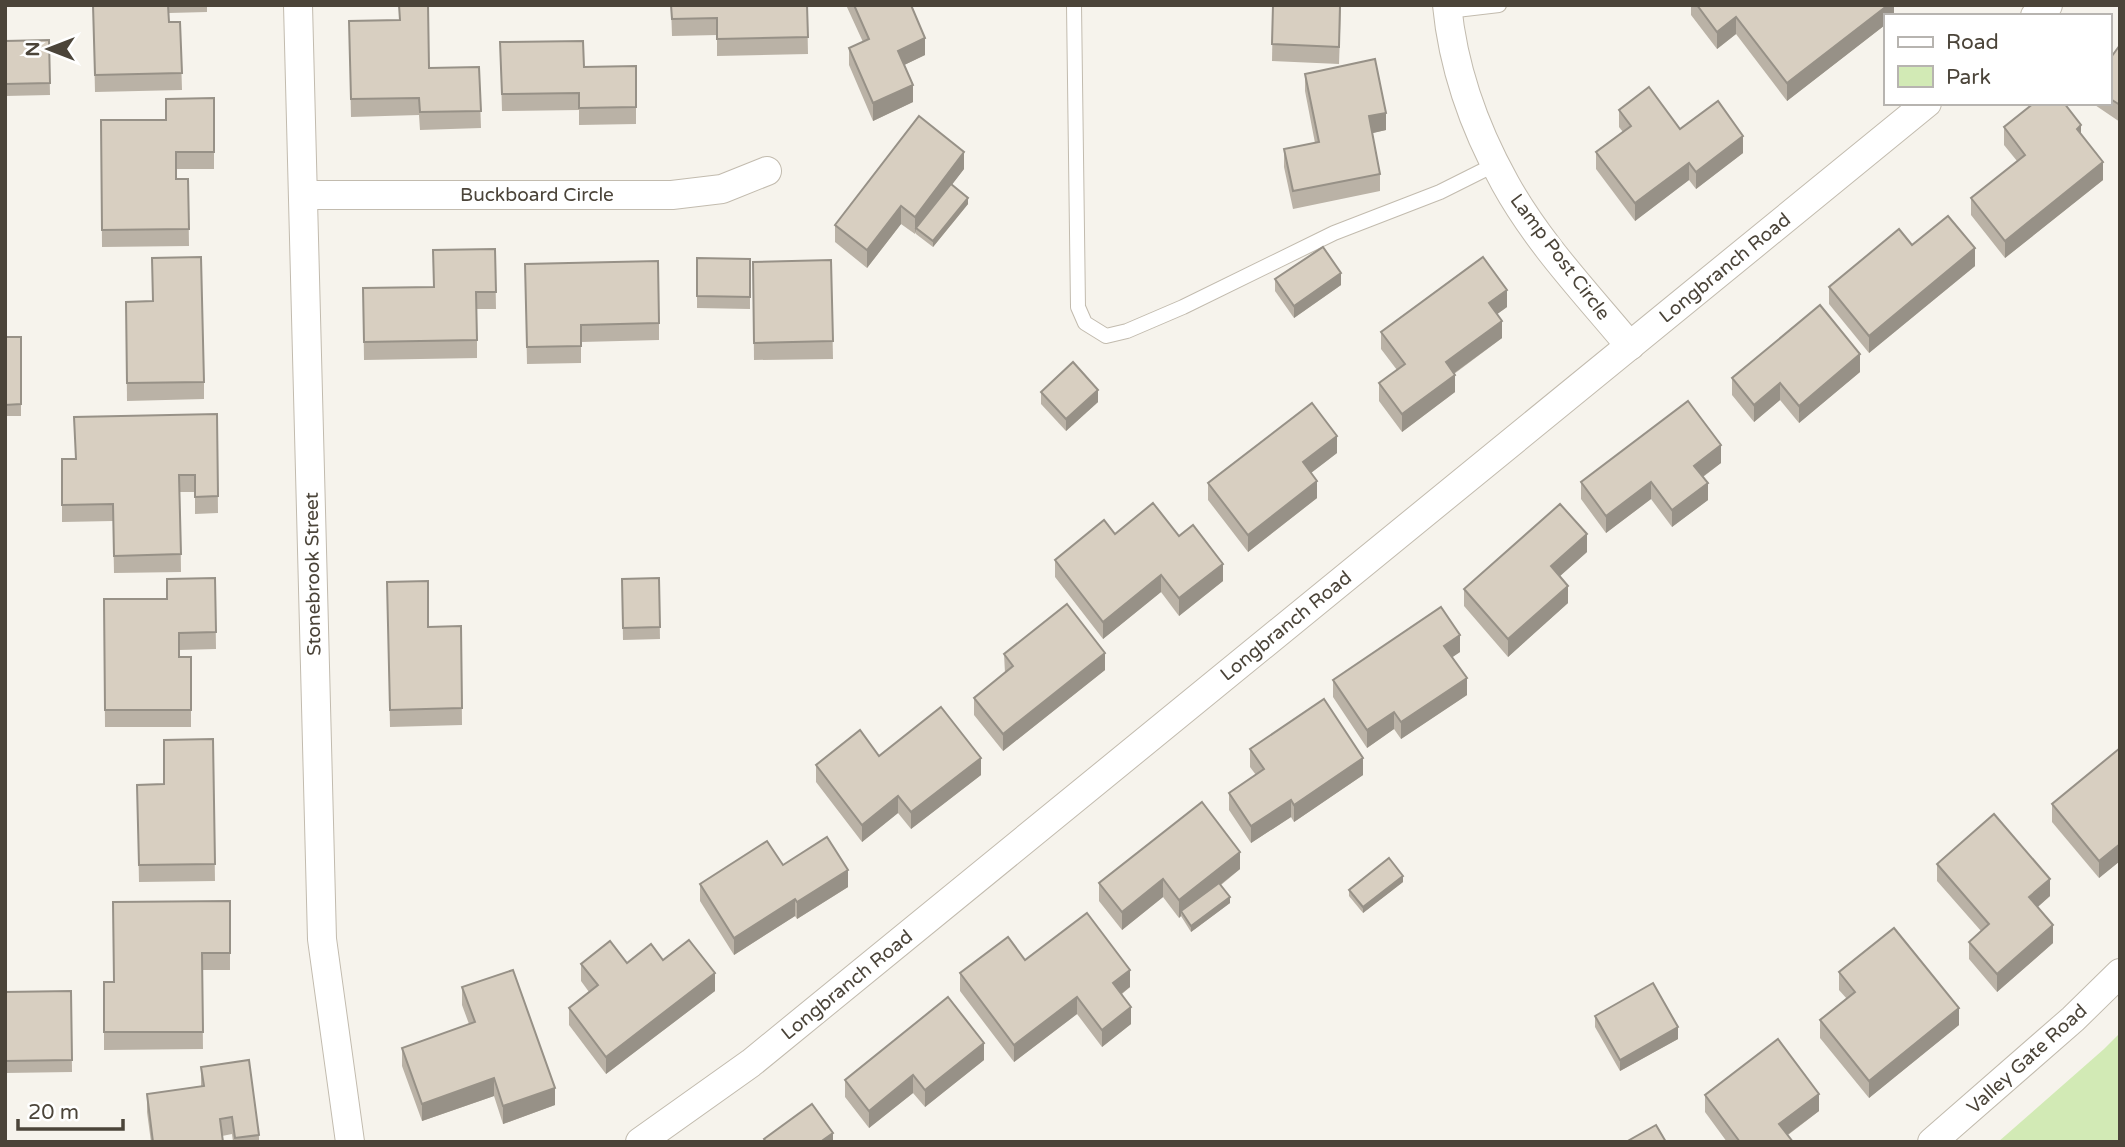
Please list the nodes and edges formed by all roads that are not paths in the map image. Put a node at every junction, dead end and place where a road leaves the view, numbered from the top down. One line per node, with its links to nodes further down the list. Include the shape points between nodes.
1 (298, 5): 8 (street, Stonebrook Street)
2 (1074, 5): 6 (lane, via 1078,307 1085,323 1106,336 1183,307 1334,233 1440,192)
3 (1499, 5): 4 (lane)
4 (1448, 8): 6 (street, Lamp Post Circle, via 1450,34 1472,112)
5 (1925, 105): 9 (street, Longbranch Road)
6 (1496, 164): 9 (street, Lamp Post Circle, via 1544,242)
7 (767, 171): 8 (street, Buckboard Circle, via 722,189 672,195)
8 (303, 195): 11 (street, Stonebrook Street, via 322,939)
9 (1630, 346): 12 (street, Longbranch Road, via 751,1063)
10 (2120, 973): 13 (street, Valley Gate Road)
11 (349, 1142)
12 (640, 1142)
13 (1932, 1142)

